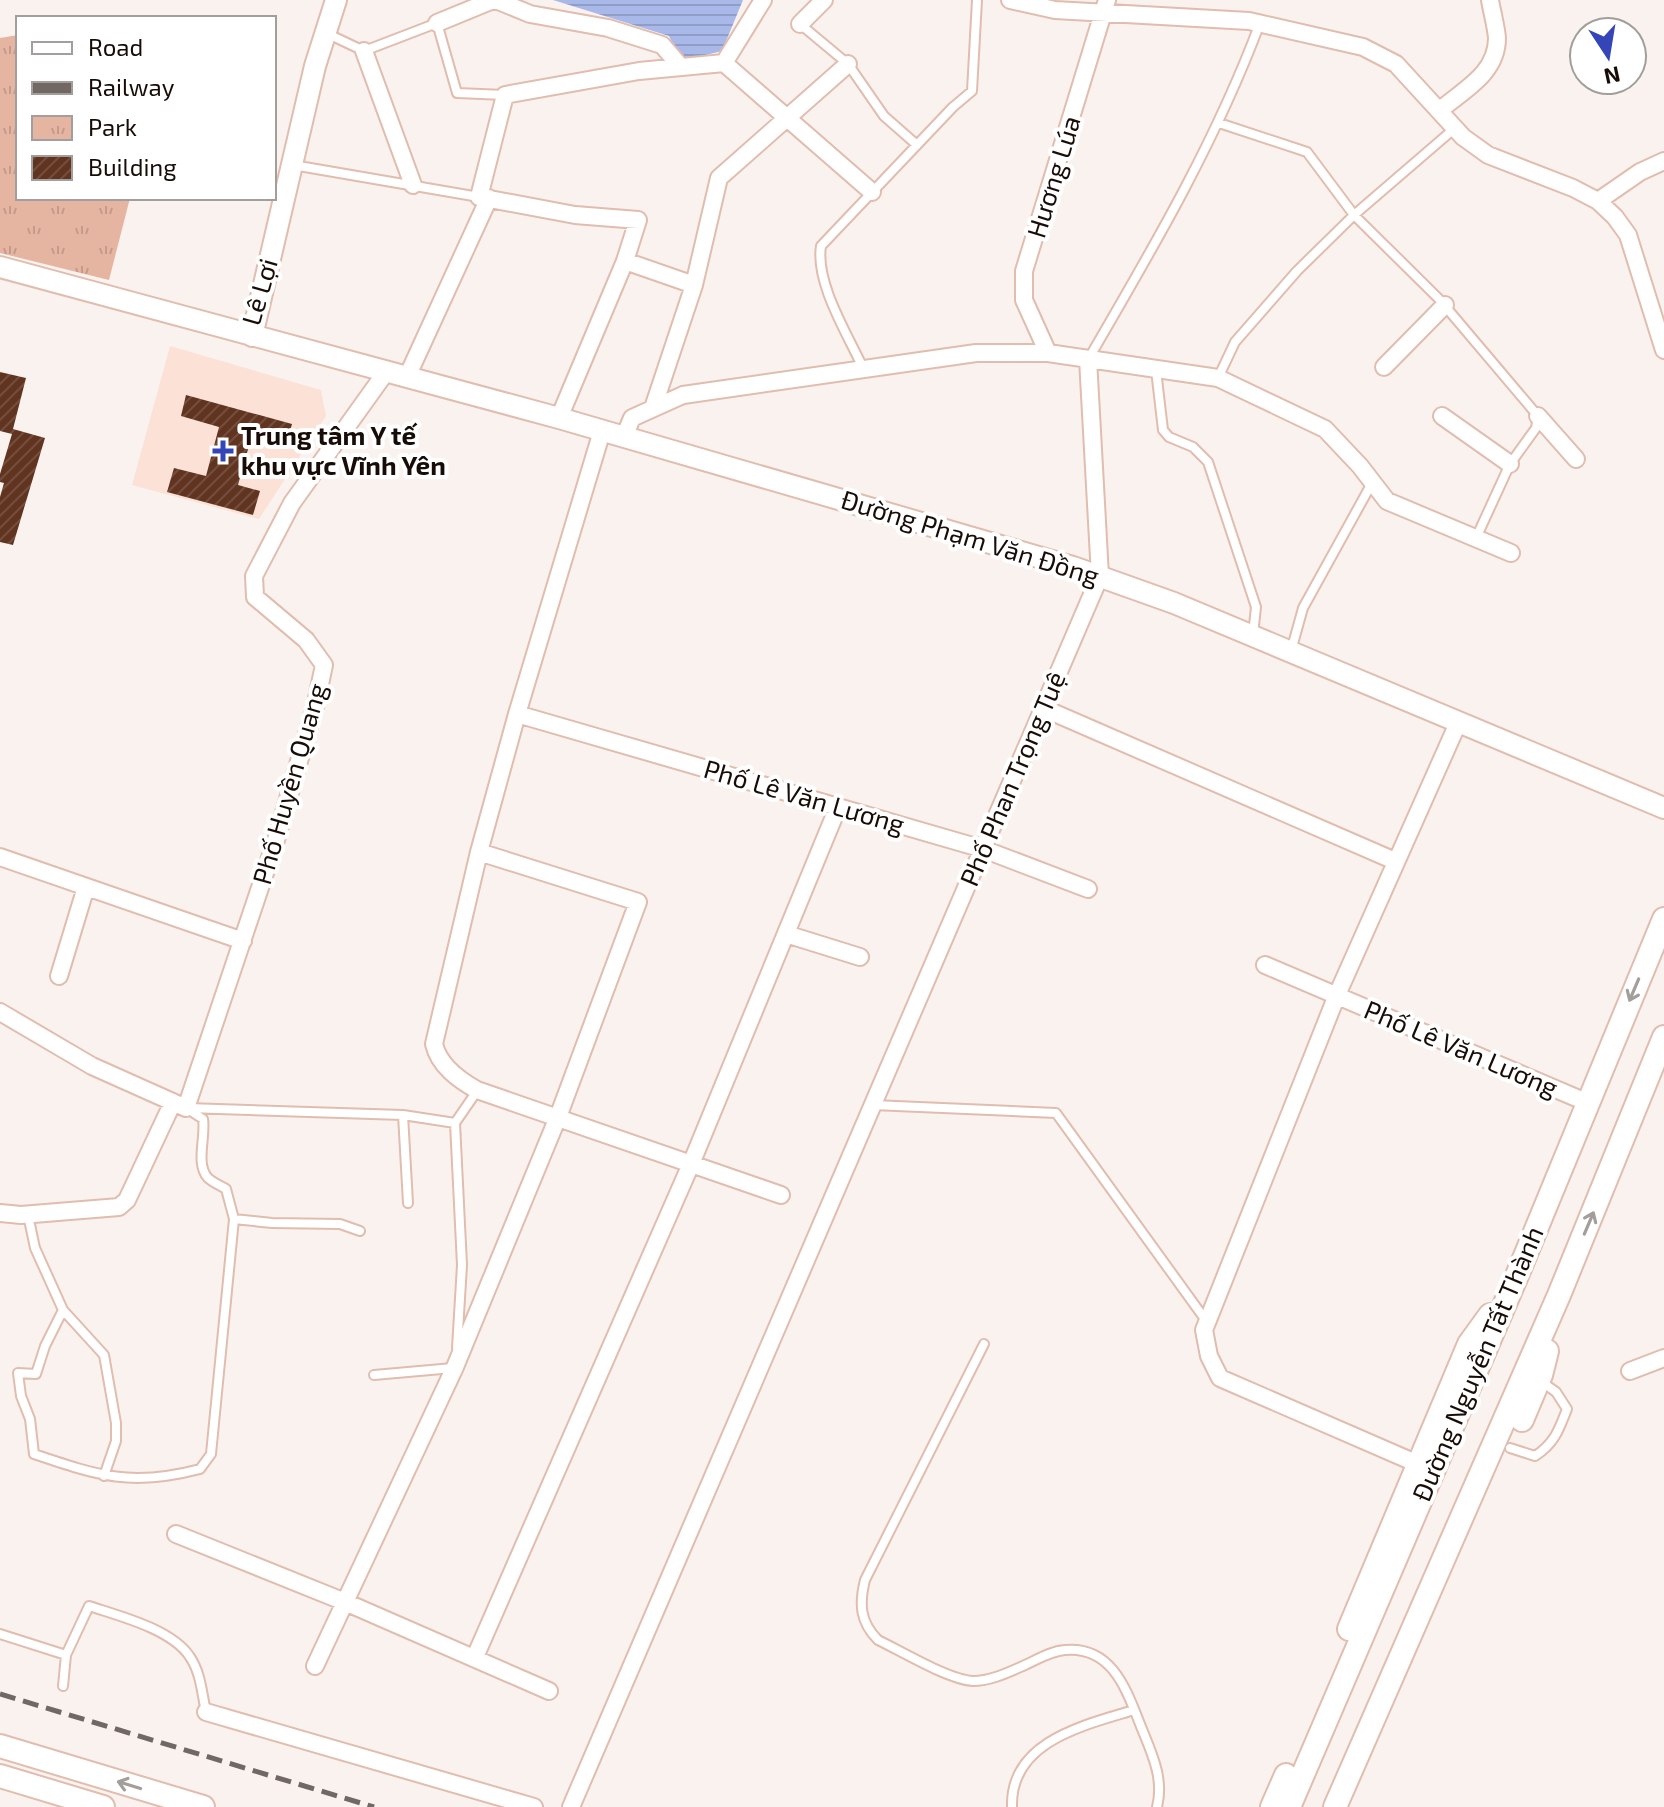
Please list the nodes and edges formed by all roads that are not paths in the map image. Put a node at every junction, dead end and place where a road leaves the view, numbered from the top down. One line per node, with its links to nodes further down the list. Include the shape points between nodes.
1 (336, 0): 12 (street, Lê Lợi)
2 (494, 0): 9 (street); 16 (street, via 530,14 608,28 662,45)
3 (763, 0): 14 (street)
4 (824, 0): 11 (street)
5 (977, 0): 22 (lane, via 972,91)
6 (1010, 0): 8 (street, via 1055,10)
7 (1490, 0): 18 (street, via 1497,37 1494,57 1485,74)
8 (1106, 7): 10 (street); 36 (street, Hương Lúa, via 1024,271 1024,300)
9 (437, 23): 13 (lane); 17 (lane, via 457,93)
10 (1260, 23): 18 (street, via 1363,47 1396,64); 20 (lane)
11 (800, 24): 15 (lane)
12 (325, 33): 13 (lane); 24 (street, Lê Lợi)
13 (364, 51): 25 (street)
14 (724, 63): 16 (street); 19 (street)
15 (848, 64): 19 (street); 22 (lane, via 884,116)
16 (681, 67): 17 (street)
17 (505, 95): 27 (street)
18 (1439, 111): 21 (street)
19 (787, 117): 26 (street); 32 (street, via 719,178)
20 (1219, 123): 29 (lane, via 1307,152); 37 (lane)
21 (1455, 128): 28 (street, via 1488,155); 29 (lane)
22 (917, 145): 26 (lane)
23 (1664, 161): 28 (street)
24 (292, 165): 25 (lane); 34 (street, Lê Lợi)
25 (413, 185): 27 (lane)
26 (872, 192): 39 (lane, via 821,246 819,260)
27 (484, 197): 30 (street, via 575,215 638,220); 42 (street)
28 (1598, 201): 35 (street, via 1628,235)
29 (1354, 215): 33 (lane); 43 (lane, via 1235,342)
30 (625, 261): 32 (street); 47 (street)
31 (0, 267): 34 (street, Lê Lợi)
32 (694, 285): 44 (street)
33 (1445, 305): 38 (street); 46 (lane)
34 (252, 336): 41 (street, Đường Phạm Văn Đồng)
35 (1664, 350)
36 (1048, 353): 37 (street); 39 (street, via 976,353)
37 (1088, 359): 40 (street); 55 (street)
38 (1384, 367)
39 (863, 369): 44 (street, via 683,395)
40 (1156, 369): 43 (street); 56 (lane, via 1163,430 1208,462 1256,607)
41 (386, 372): 42 (street, Đường Phạm Văn Đồng); 71 (street, Phố Huyền Quang, via 292,503 254,576 255,597 306,640 324,665)
42 (407, 377): 47 (street, Đường Phạm Văn Đồng)
43 (1218, 378): 52 (street, via 1325,429)
44 (653, 408): 49 (street, via 632,418)
45 (1442, 416): 51 (street)
46 (1538, 416): 50 (street); 51 (lane, via 1536,428)
47 (559, 418): 48 (street, Đường Phạm Văn Đồng)
48 (602, 431): 49 (street, Đường Phạm Văn Đồng); 59 (street)
49 (624, 437): 55 (street, Đường Phạm Văn Đồng)
50 (1576, 459)
51 (1510, 464): 53 (lane)
52 (1372, 483): 53 (street, via 1387,501); 57 (lane, via 1303,608)
53 (1476, 538): 54 (street)
54 (1511, 553)
55 (1100, 576): 56 (street, Đường Phạm Văn Đồng); 58 (street, Phố Phan Trọng Tuệ)
56 (1252, 636): 57 (street, Đường Phạm Văn Đồng)
57 (1291, 652): 60 (street, Đường Phạm Văn Đồng)
58 (1043, 708): 63 (street, Phố Phan Trọng Tuệ); 66 (street)
59 (517, 714): 61 (street, Phố Lê Văn Lương); 64 (street)
60 (1458, 723): 62 (street, Đường Phạm Văn Đồng); 66 (street, Phố Lê Văn Lương)
61 (838, 807): 63 (street, Phố Lê Văn Lương); 70 (street)
62 (1664, 808)
63 (983, 849): 68 (street, Phố Lê Văn Lương); 81 (street, Phố Phan Trọng Tuệ)
64 (479, 852): 78 (street, via 434,1044 438,1057 459,1080); 83 (street, via 638,902)
65 (0, 857): 67 (street)
66 (1395, 861): 75 (street, Phố Lê Văn Lương)
67 (86, 887): 71 (street); 74 (street)
68 (1088, 889)
69 (1664, 919): 79 (main road, Đường Nguyễn Tất Thành, one-way to 79)
70 (786, 934): 72 (street); 85 (street)
71 (243, 941): 80 (street, Phố Huyền Quang)
72 (860, 957)
73 (1265, 965): 75 (street, Phố Lê Văn Lương)
74 (59, 976)
75 (1337, 995): 79 (street, Phố Lê Văn Lương); 95 (street)
76 (0, 1012): 80 (street, via 92,1066)
77 (1663, 1045): 93 (main road, Đường Nguyễn Tất Thành, one-way to 77)
78 (477, 1090): 83 (street); 84 (lane)
79 (1586, 1102): 92 (main road, Đường Nguyễn Tất Thành)
80 (180, 1105): 82 (lane); 89 (street, Phố Huyền Quang, via 119,1207); 90 (lane, via 203,1119 201,1163 208,1178 226,1189)
81 (873, 1105): 95 (lane, via 1056,1113); 120 (street, Phố Phan Trọng Tuệ)
82 (403, 1115): 84 (lane); 87 (lane)
83 (558, 1117): 85 (street); 98 (street)
84 (455, 1123): 98 (lane, via 462,1265)
85 (691, 1164): 86 (street); 109 (street)
86 (781, 1195)
87 (408, 1203)
88 (0, 1213): 89 (street)
89 (28, 1215): 94 (lane, via 35,1248)
90 (234, 1219): 91 (lane, via 340,1224); 104 (lane, via 211,1454 200,1469 179,1474 154,1479)
91 (360, 1231)
92 (1516, 1278): 103 (main road, via 1469,1344); 124 (main road, Đường Nguyễn Tất Thành)
93 (1559, 1295): 101 (main road); 125 (main road, Đường Nguyễn Tất Thành)
94 (63, 1310): 104 (lane, via 104,1355 116,1423); 104 (lane, via 36,1374 18,1373 34,1454)
95 (1208, 1322): 103 (street, via 1204,1330 1209,1356 1220,1378)
96 (984, 1344): 113 (lane, via 865,1580 861,1605 868,1630 878,1640 971,1681 1056,1651 1082,1651 1115,1670)
97 (1664, 1358): 99 (street)
98 (455, 1367): 100 (lane); 106 (street)
99 (1630, 1371)
100 (374, 1375)
101 (1539, 1380): 102 (main road); 102 (lane, via 1567,1409 1559,1430 1551,1446 1535,1456)
102 (1510, 1448): 126 (main road)
103 (1418, 1464): 123 (main road)
104 (104, 1476)
105 (176, 1534): 106 (street)
106 (345, 1602): 109 (street); 110 (street)
107 (0, 1634): 108 (lane)
108 (66, 1655): 111 (lane); 114 (lane, via 89,1606 145,1625 190,1656)
109 (475, 1657): 112 (street)
110 (315, 1666)
111 (63, 1686)
112 (549, 1691)
113 (1134, 1710): 121 (lane, via 1079,1727 1040,1748 1025,1764); 122 (lane, via 1158,1771)
114 (206, 1712): 119 (street)
115 (0, 1746): 117 (main road, one-way to 115)
116 (0, 1776): 118 (main road)
117 (194, 1806)
118 (103, 1807)
119 (534, 1807)
120 (571, 1807)
121 (1012, 1807)
122 (1157, 1807)
123 (1272, 1807)
124 (1289, 1807)
125 (1335, 1807)
126 (1351, 1807)

